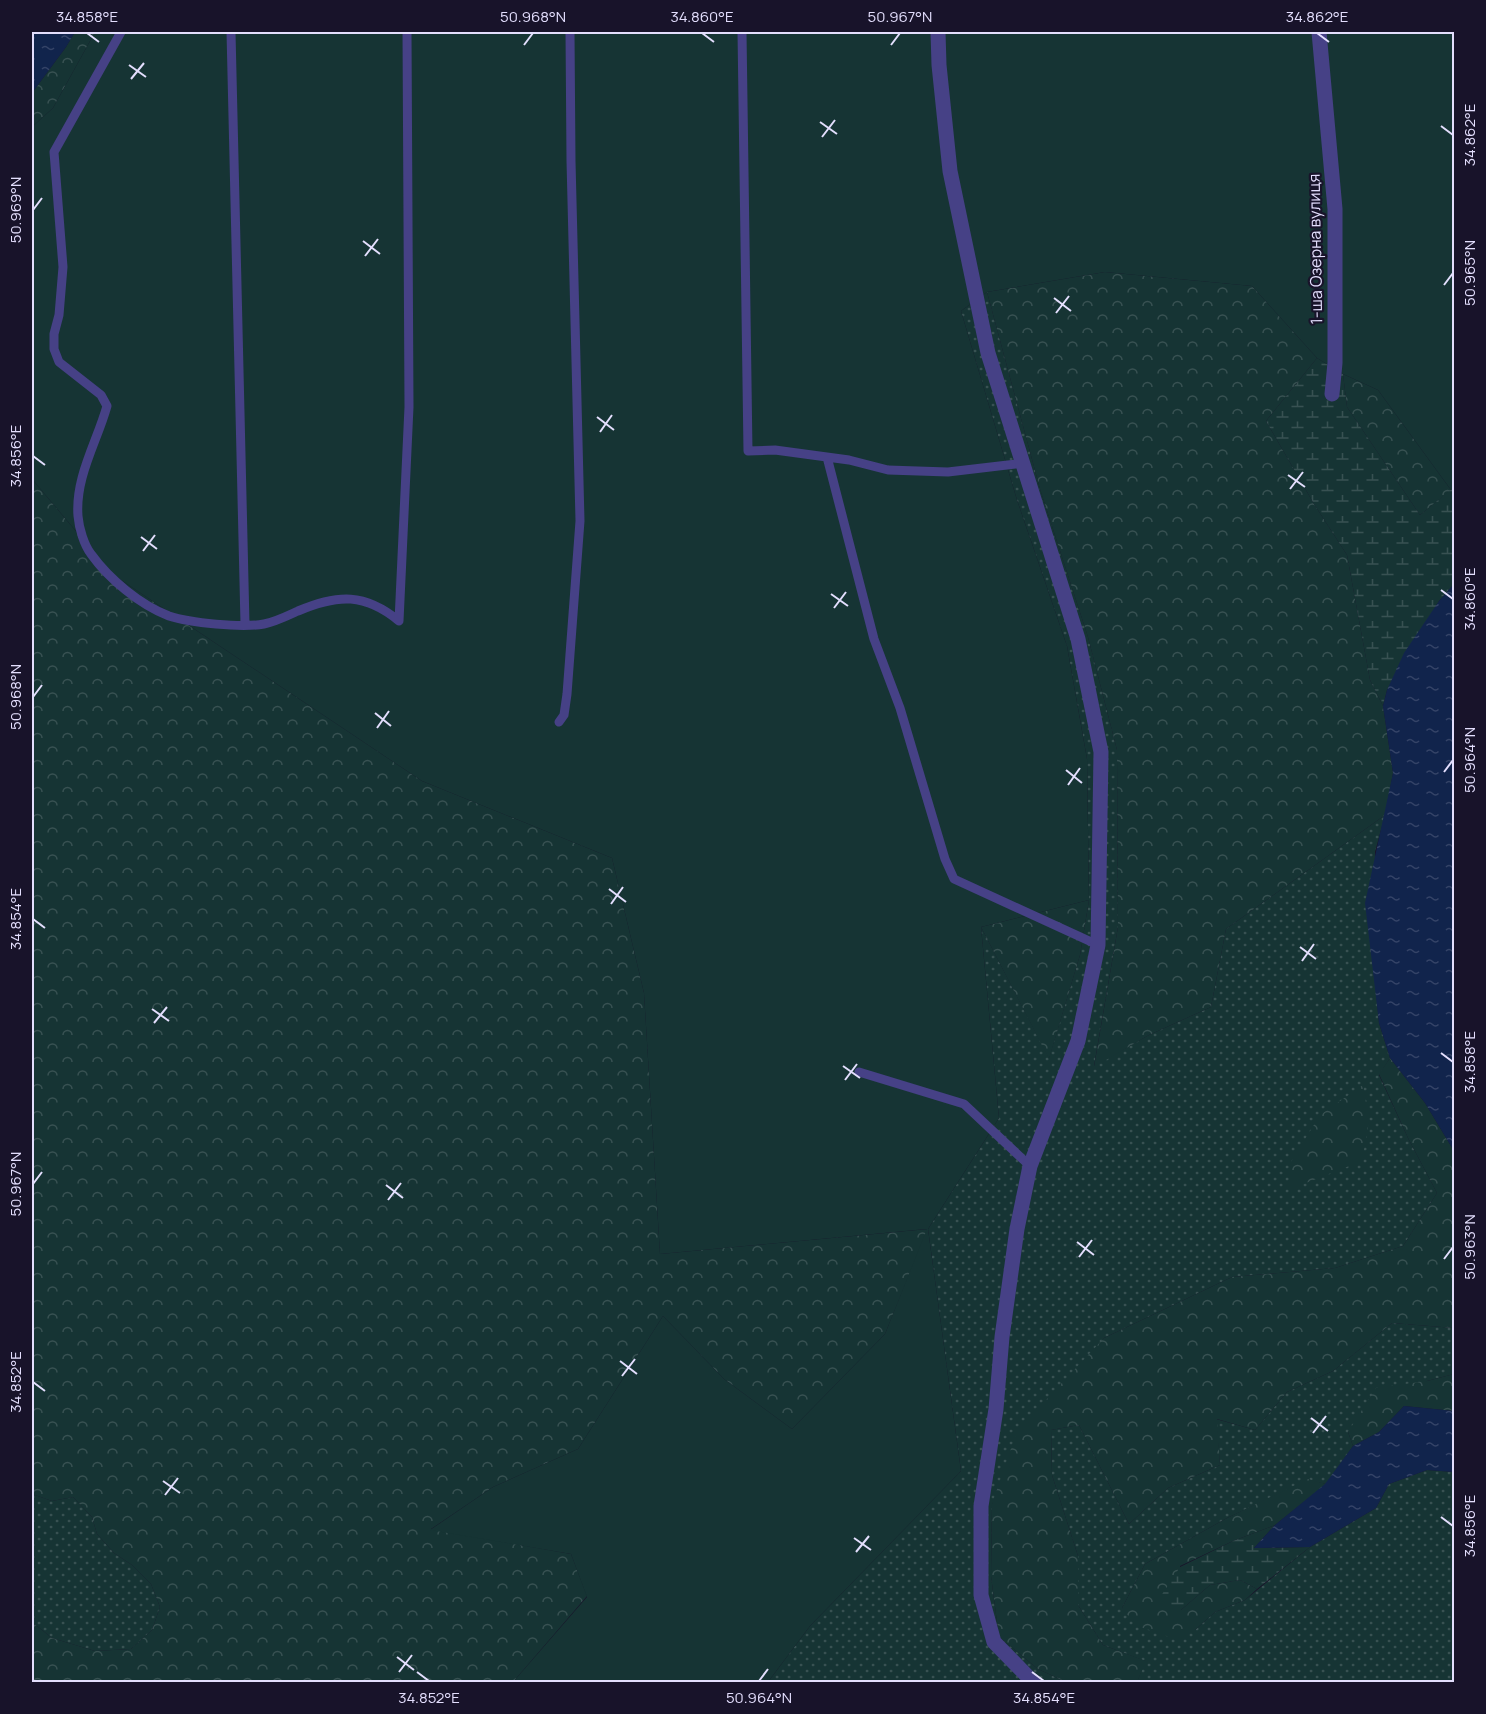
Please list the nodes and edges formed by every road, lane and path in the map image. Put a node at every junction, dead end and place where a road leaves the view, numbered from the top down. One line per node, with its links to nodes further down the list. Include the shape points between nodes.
1 (121, 32): 11 (lane, via 54,152 63,267 54,349 58,362 101,395 107,406 85,465 78,518 90,553 145,603 171,617)
2 (231, 32): 11 (lane)
3 (407, 32): 11 (lane, via 409,407 399,621 384,609 334,598 264,624)
4 (570, 32): 12 (lane, via 580,521 567,694)
5 (742, 32): 9 (lane, via 748,451 775,450)
6 (938, 32): 10 (street, via 950,171 988,353)
7 (1319, 32): 8 (street, 1-ша Озерна вулиця, via 1335,209)
8 (1332, 394)
9 (827, 457): 10 (lane, via 888,470 948,472); 13 (lane, via 874,639 954,879)
10 (1024, 463): 13 (street, via 1078,639 1101,752)
11 (245, 624)
12 (559, 722)
13 (1098, 945): 15 (street, via 1078,1041)
14 (859, 1072): 15 (lane, via 964,1104)
15 (1030, 1166): 16 (street, via 1017,1229 981,1506 981,1595 994,1642)
16 (1033, 1683)

